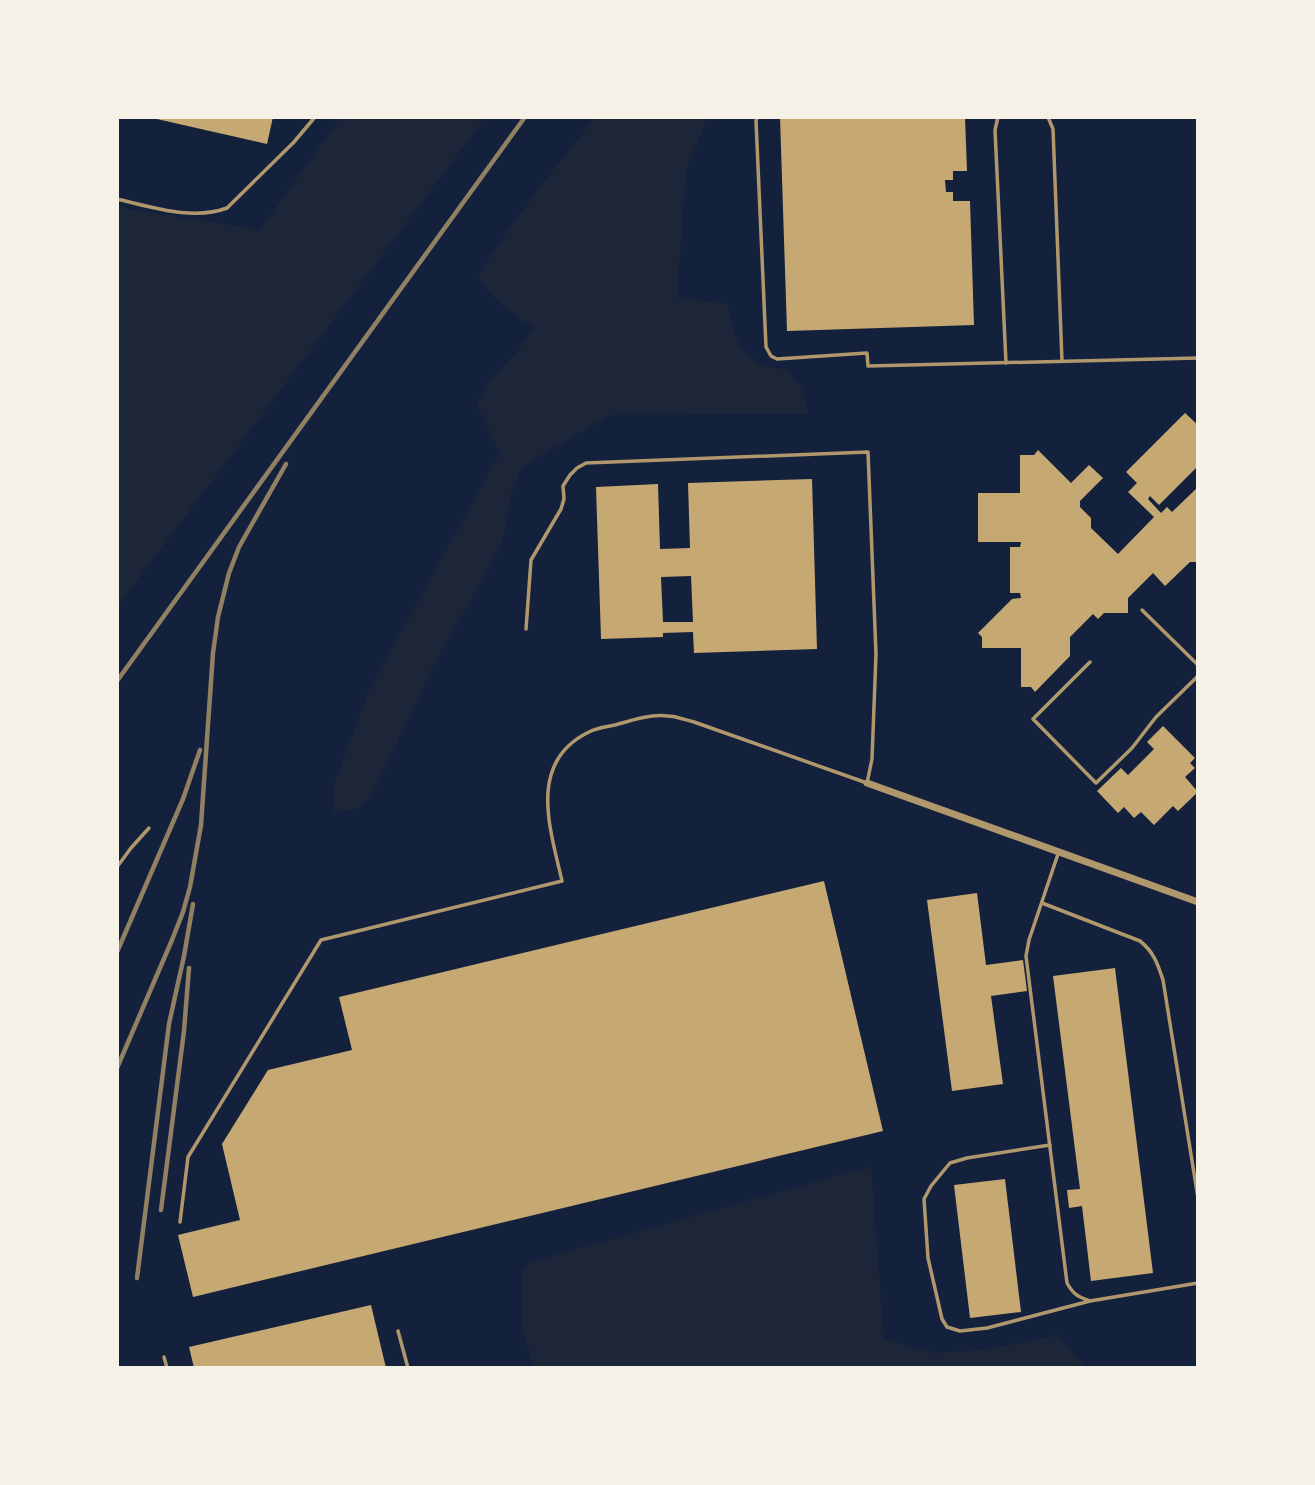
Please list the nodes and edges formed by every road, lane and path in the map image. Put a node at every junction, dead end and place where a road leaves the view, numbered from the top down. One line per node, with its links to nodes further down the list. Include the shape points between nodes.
1 (315, 117): 5 (lane, via 227,208 216,213 179,213)
2 (757, 117): 8 (lane, via 766,347 771,356 867,353 868,366)
3 (998, 117): 8 (lane)
4 (1048, 117): 7 (lane, via 1053,129)
5 (117, 199)
6 (1198, 358): 7 (lane)
7 (1062, 361): 8 (lane)
8 (1006, 363)
9 (1143, 610): 12 (lane)
10 (526, 629): 14 (lane, via 531,560 561,509 570,475 586,463 868,452 876,654)
11 (1090, 662): 13 (lane, via 1032,719 1096,783)
12 (1198, 665)
13 (1198, 676)
14 (867, 783): 16 (street); 24 (lane, via 670,716 653,715 592,730 572,741 551,770 547,804 562,881 321,940 188,1157)
15 (149, 828): 17 (lane)
16 (1059, 852): 18 (street); 19 (lane)
17 (117, 867)
18 (1198, 902)
19 (1042, 903): 20 (lane, via 1026,956); 21 (lane, via 1140,941 1155,957 1163,980)
20 (1050, 1145): 26 (lane, via 1068,1283 1078,1297); 26 (lane, via 950,1163 931,1186 924,1199 928,1258 942,1319 947,1327 960,1331 987,1328)
21 (1191, 1155): 22 (lane); 23 (lane)
22 (1198, 1155)
23 (1198, 1198)
24 (180, 1222)
25 (1198, 1283): 26 (lane)
26 (1090, 1301)
27 (398, 1331): 30 (lane)
28 (164, 1357): 29 (lane)
29 (167, 1368)
30 (408, 1368)

